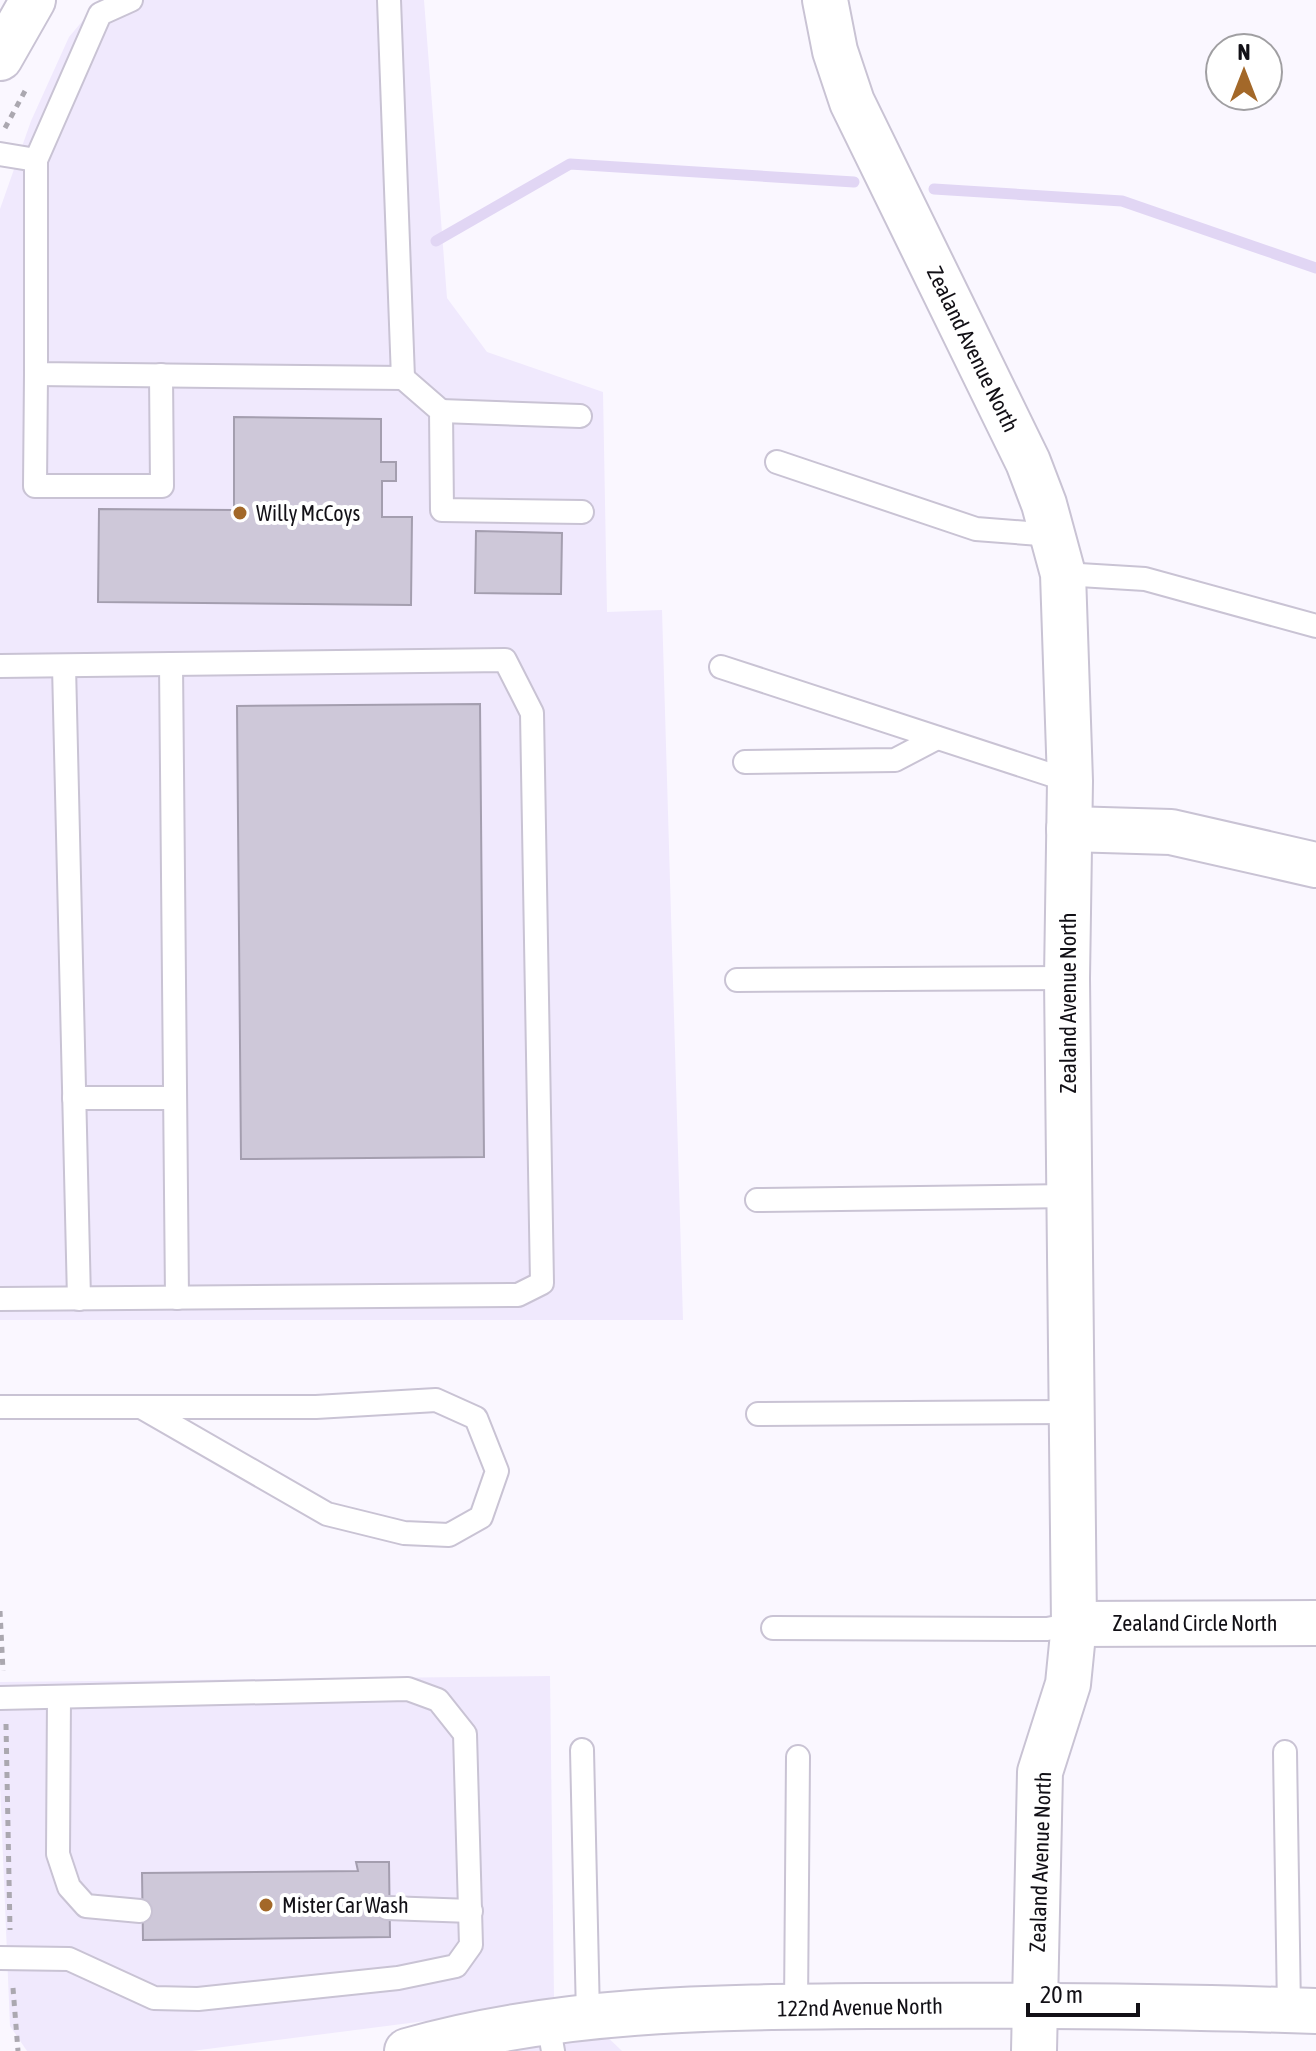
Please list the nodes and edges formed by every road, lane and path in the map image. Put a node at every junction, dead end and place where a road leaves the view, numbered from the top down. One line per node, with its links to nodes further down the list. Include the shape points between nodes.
1 (33, 0): 5 (street)
2 (131, 0): 7 (lane, via 100,14)
3 (389, 0): 10 (lane)
4 (825, 0): 15 (street, Zealand Avenue North, via 852,102 1028,462)
5 (0, 58)
6 (0, 154): 7 (lane)
7 (36, 160): 8 (lane)
8 (36, 374): 9 (lane); 9 (lane, via 35,486 162,486)
9 (161, 375): 10 (lane)
10 (403, 378): 11 (lane)
11 (441, 411): 12 (lane); 14 (lane, via 442,510)
12 (580, 416)
13 (777, 462): 15 (lane)
14 (582, 512)
15 (1058, 555): 16 (lane); 23 (street, Zealand Avenue North)
16 (1316, 626)
17 (171, 664): 19 (lane); 29 (lane); 32 (lane, via 505,660 532,713 542,1283 518,1295)
18 (0, 666): 19 (lane)
19 (64, 666): 28 (lane)
20 (721, 667): 21 (lane)
21 (937, 738): 22 (lane, via 895,760); 23 (lane)
22 (745, 762)
23 (1070, 781): 24 (street, Zealand Avenue North)
24 (1069, 829): 25 (street, via 1171,832); 26 (street, Zealand Avenue North)
25 (1316, 865)
26 (1067, 978): 27 (lane); 30 (street, Zealand Avenue North)
27 (737, 980)
28 (74, 1098): 29 (lane); 34 (lane)
29 (175, 1098): 32 (lane)
30 (1069, 1196): 31 (lane); 37 (street, Zealand Avenue North)
31 (757, 1200)
32 (177, 1298): 34 (lane)
33 (0, 1299): 34 (lane)
34 (79, 1299)
35 (0, 1407): 36 (lane)
36 (141, 1407): 36 (lane, via 316,1407 436,1400 476,1418 497,1471 481,1517 449,1535 404,1533 327,1514)
37 (1072, 1412): 38 (lane); 41 (street, Zealand Avenue North)
38 (758, 1414)
39 (0, 1611): 44 (path)
40 (1316, 1623): 41 (street, Zealand Circle North)
41 (1074, 1624): 42 (lane, via 1047,1629); 52 (street, Zealand Avenue North, via 1068,1684 1040,1772)
42 (773, 1628)
43 (59, 1697): 44 (lane); 49 (lane, via 58,1854 69,1887 86,1906); 50 (lane, via 408,1689 438,1700 465,1734)
44 (2, 1698): 51 (path)
45 (582, 1750): 55 (lane)
46 (1285, 1752): 54 (lane)
47 (798, 1757): 53 (lane)
48 (387, 1908): 50 (lane)
49 (140, 1911)
50 (471, 1911): 51 (lane, via 471,1945 456,1966 398,1978 198,1999 154,1998 69,1959)
51 (5, 1958): 56 (path)
52 (1037, 2005): 53 (street, 122nd Avenue North); 54 (street, 122nd Avenue North); 58 (street, Zealand Avenue North)
53 (796, 2007): 55 (street, 122nd Avenue North)
54 (1302, 2010)
55 (563, 2030): 57 (street, 122nd Avenue North, via 461,2036)
56 (18, 2051)
57 (407, 2051)
58 (1034, 2051)

